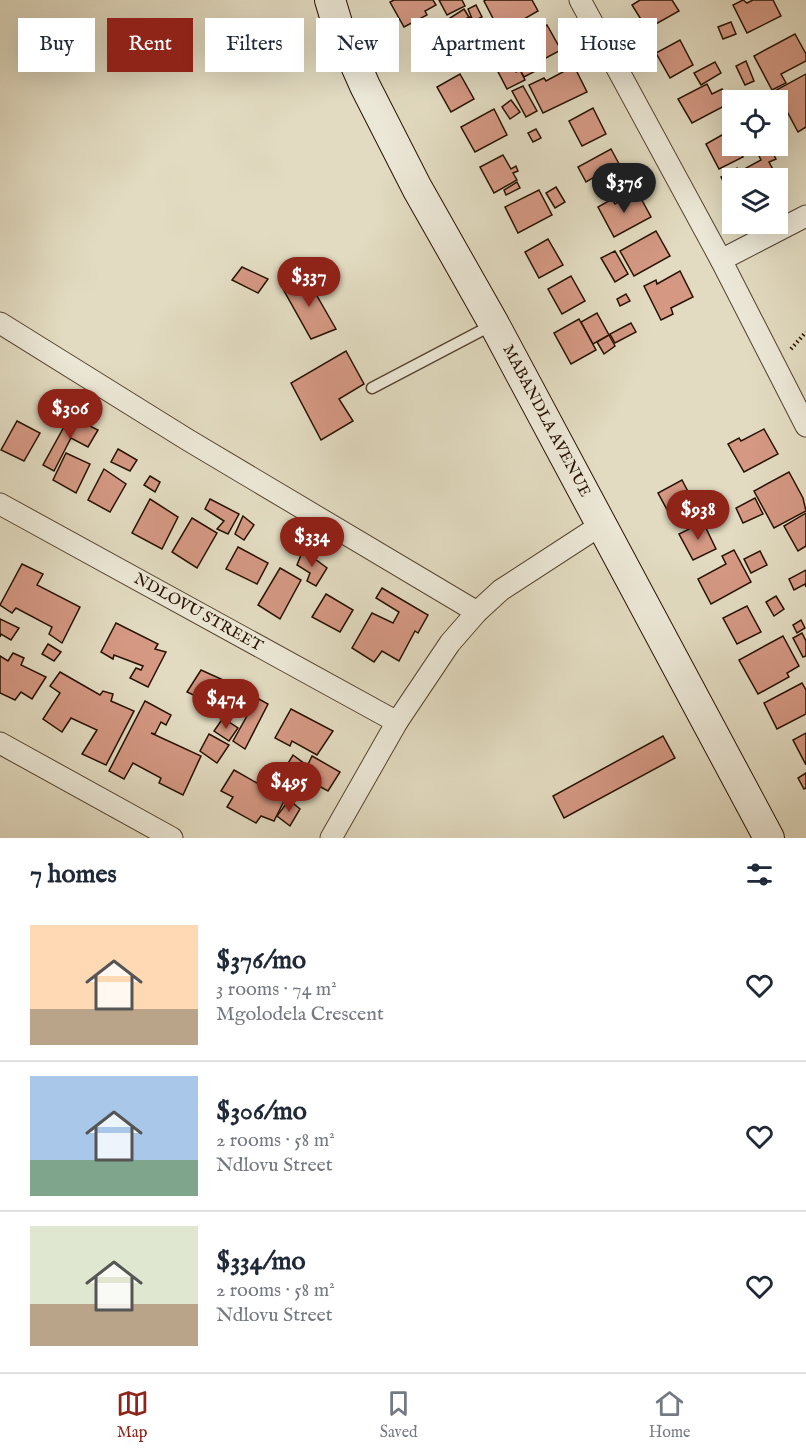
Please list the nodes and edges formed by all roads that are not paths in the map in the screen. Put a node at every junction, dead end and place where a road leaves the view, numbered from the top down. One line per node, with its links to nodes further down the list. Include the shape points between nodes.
1 (330, 0): 6 (street, MABANDLA AVENUE, via 365,86)
2 (580, 0): 4 (street)
3 (806, 216): 4 (street)
4 (721, 260): 8 (street)
5 (0, 323): 11 (street)
6 (494, 324): 7 (lane); 10 (street, MABANDLA AVENUE)
7 (372, 388)
8 (806, 426)
9 (0, 504): 12 (street, NDLOVU STREET)
10 (601, 525): 11 (street, via 501,590); 16 (street, MABANDLA AVENUE)
11 (477, 612): 12 (street, via 450,643)
12 (397, 722): 15 (street)
13 (0, 743): 14 (street)
14 (172, 838)
15 (332, 838)
16 (769, 838)

